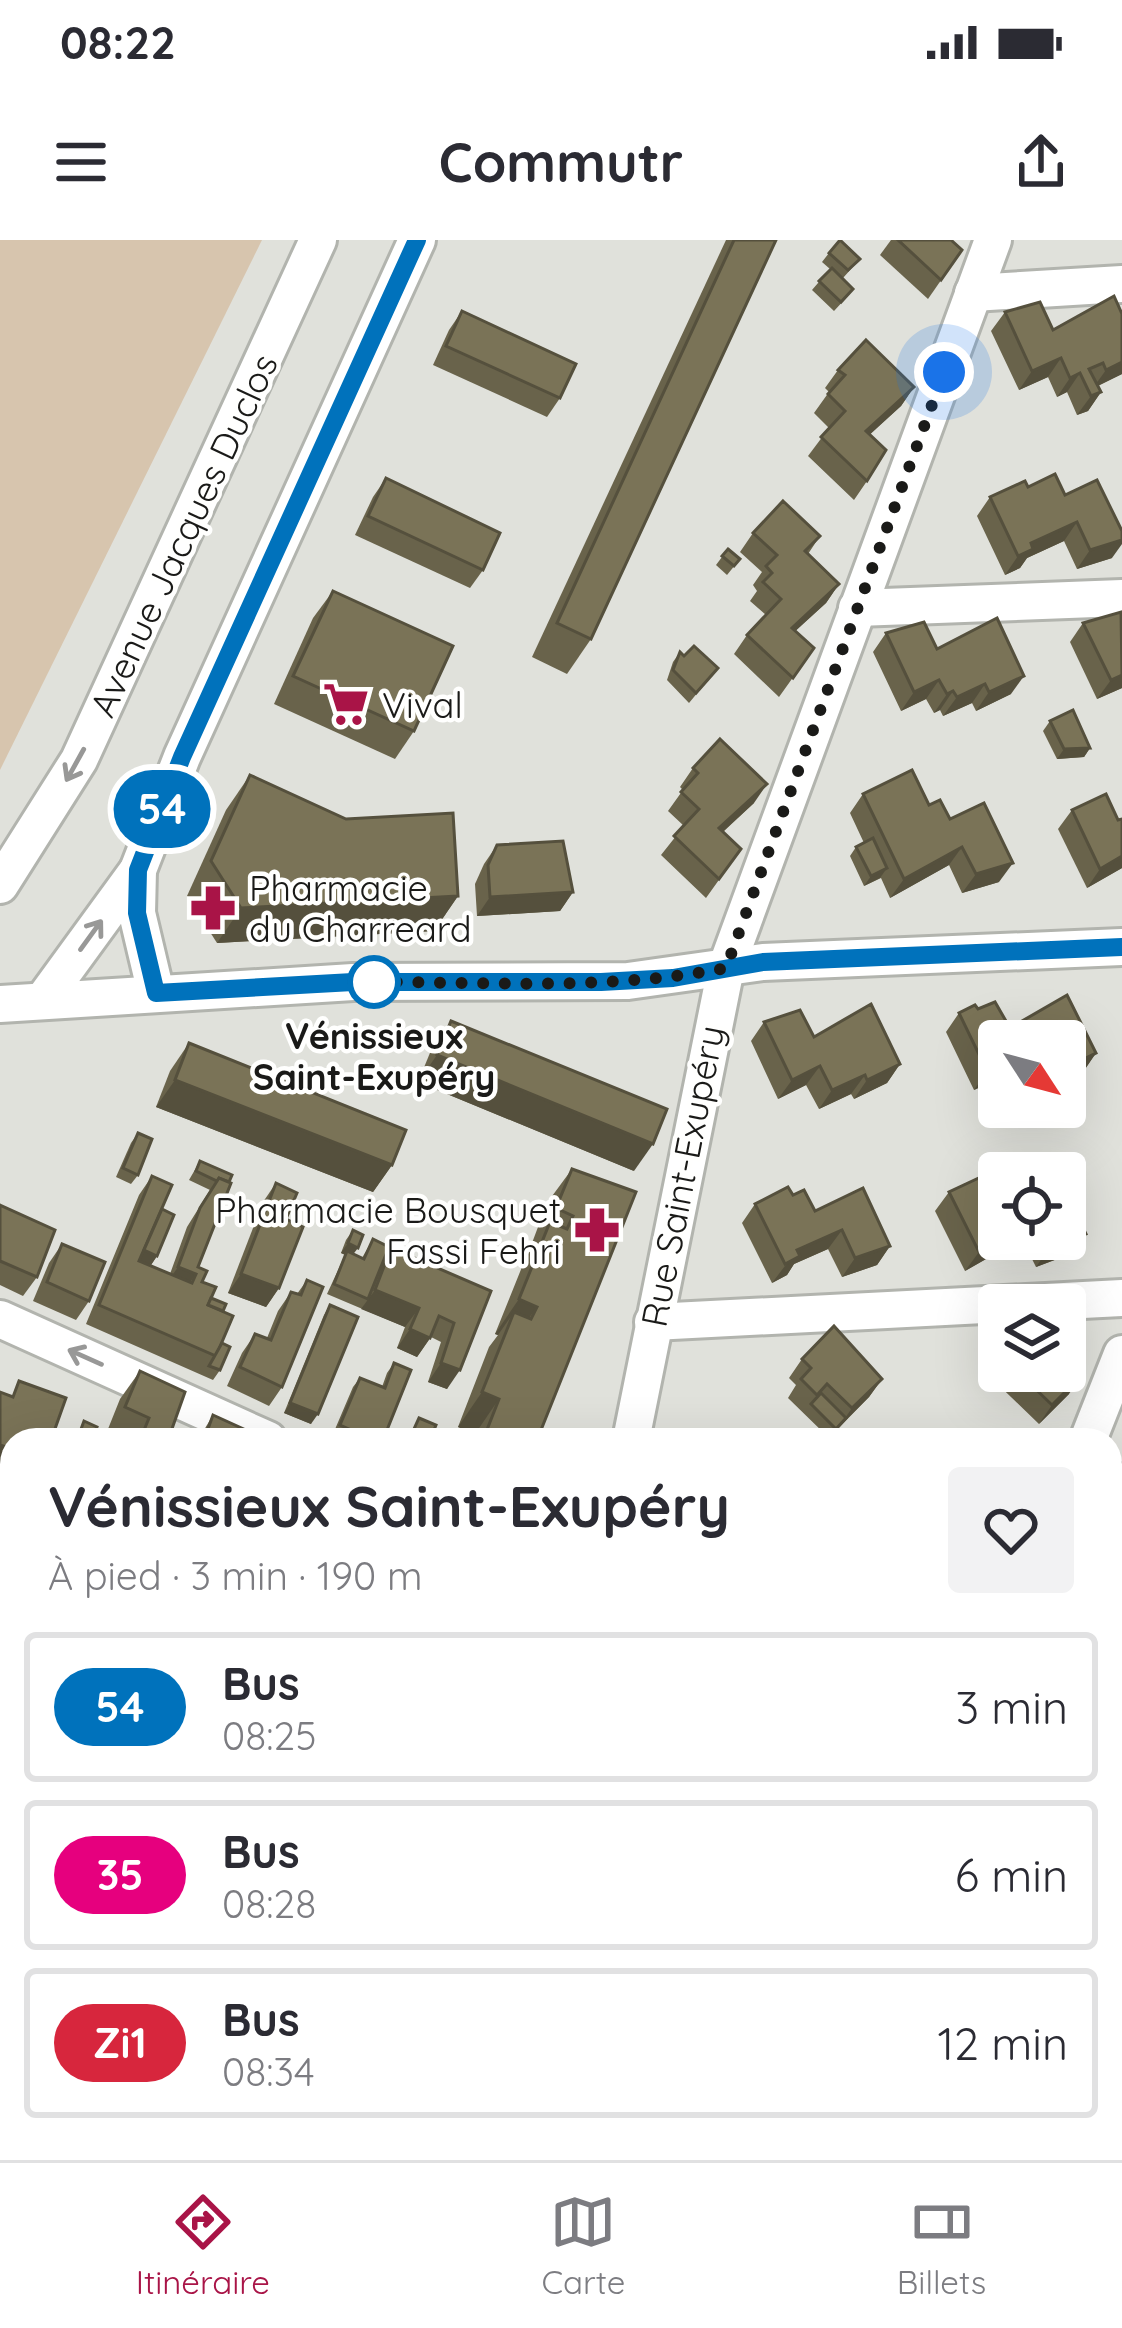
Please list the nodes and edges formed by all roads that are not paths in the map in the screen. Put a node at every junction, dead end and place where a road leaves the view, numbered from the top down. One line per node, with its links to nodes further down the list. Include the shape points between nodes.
1 (318, 240): 9 (street, Avenue Jacques Duclos, one-way to 9, via 79,760)
2 (417, 240): 8 (street)
3 (993, 240): 5 (street, Rue Saint-Exupéry)
4 (1122, 284): 5 (street)
5 (973, 293): 7 (street, Rue Saint-Exupéry)
6 (1122, 598): 7 (street)
7 (856, 608): 11 (street, Rue Saint-Exupéry)
8 (138, 870): 12 (street, via 137,913); 13 (street, one-way to 8)
9 (0, 885)
10 (1122, 947): 11 (street)
11 (726, 968): 12 (street, via 575,984 353,982); 17 (street, Rue Saint-Exupéry)
12 (156, 993): 13 (street)
13 (44, 999): 14 (street)
14 (0, 1004)
15 (1122, 1298): 17 (street)
16 (0, 1318): 19 (street, one-way to 16)
17 (653, 1322): 20 (street, Rue Saint-Exupéry)
18 (1122, 1354): 21 (street)
19 (242, 1428)
20 (633, 1428)
21 (1093, 1428)

